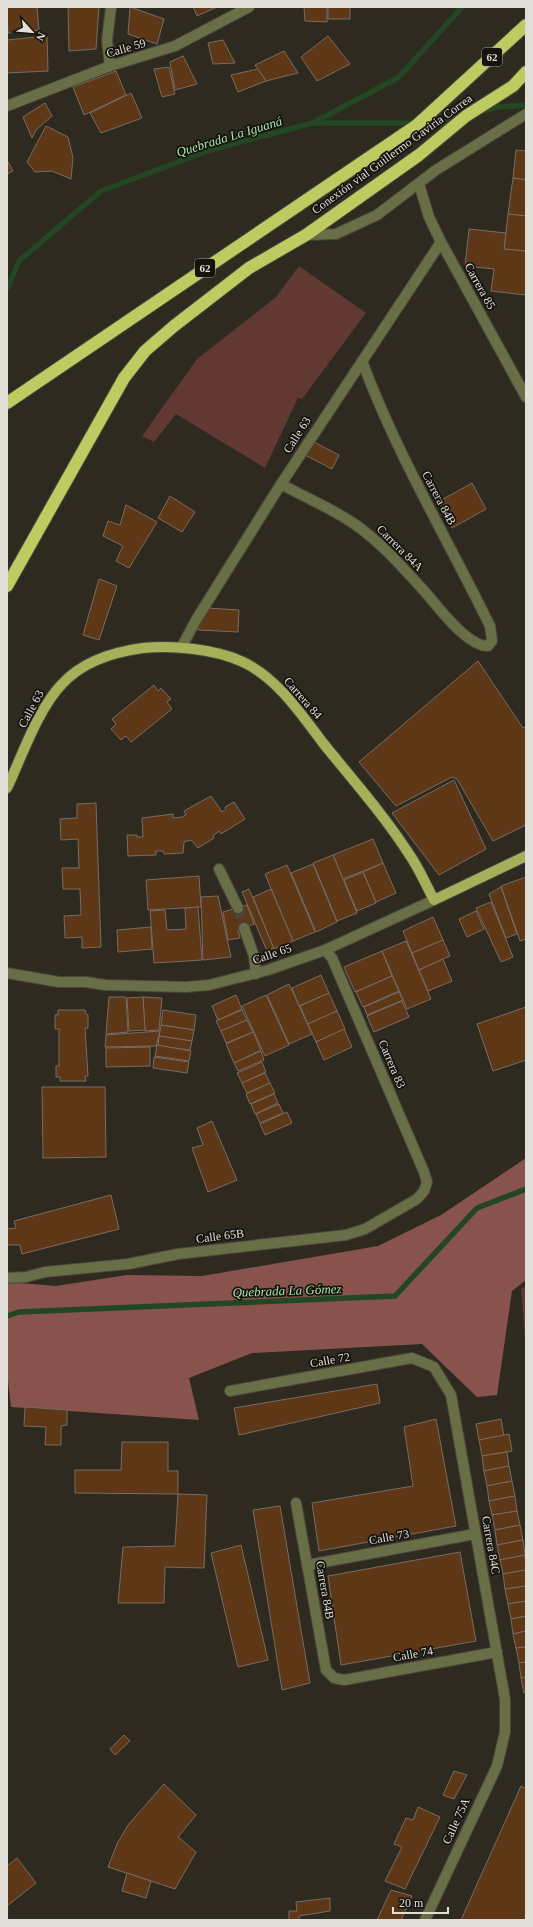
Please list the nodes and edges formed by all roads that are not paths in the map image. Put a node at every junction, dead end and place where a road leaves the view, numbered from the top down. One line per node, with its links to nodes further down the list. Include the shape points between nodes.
1 (111, 7): 4 (street, via 107,40)
2 (249, 7): 4 (street, Calle 59, via 175,46)
3 (526, 25): 13 (highway, Conexión vial Guillermo Gaviria Correa / 62, via 417,126)
4 (110, 66): 6 (street, Calle 59)
5 (526, 72): 9 (highway, Conexión vial Guillermo Gaviria Correa / 62, via 513,86 466,116 419,155)
6 (7, 106)
7 (526, 114): 8 (street, via 436,170)
8 (419, 184): 9 (street, via 377,215 336,234); 10 (street, Carrera 85, via 425,206)
9 (306, 235): 15 (highway, Conexión vial Guillermo Gaviria Correa / 62, via 249,268 174,326 145,352 124,378)
10 (441, 242): 11 (street, Calle 63); 12 (street, Carrera 85)
11 (362, 361): 14 (street, Calle 63); 16 (street, Carrera 84B, via 376,400 405,461 490,626 492,641)
12 (526, 396)
13 (7, 403)
14 (280, 484): 16 (street, Carrera 84A, via 344,518 376,540 459,630 482,646); 17 (street, Calle 63)
15 (7, 586)
16 (488, 646)
17 (181, 648): 18 (main road, Carrera 84, via 126,651 97,659); 22 (main road, Carrera 84, via 224,655 244,662 283,694 410,854)
18 (77, 670): 19 (main road, Calle 63, via 63,682 47,704)
19 (7, 788)
20 (526, 856): 22 (main road, Calle 65)
21 (218, 868): 23 (street)
22 (434, 900): 25 (street, Calle 65)
23 (238, 908)
24 (244, 928): 27 (street, via 254,956)
25 (324, 950): 27 (street, Calle 65); 28 (street, Carrera 83, via 332,958 424,1172 427,1182)
26 (7, 973): 27 (street, Calle 65, via 59,982 186,987 209,985)
27 (256, 974)
28 (424, 1191): 29 (street, Calle 65B, via 417,1199 365,1229 346,1235 178,1254 128,1264)
29 (7, 1278)
30 (434, 1367): 31 (street, Calle 72, via 412,1358); 33 (street, Carrera 84C, via 451,1395)
31 (230, 1391)
32 (296, 1503): 34 (street, Carrera 84B)
33 (476, 1534): 34 (street, Calle 73); 35 (street, Carrera 84C)
34 (308, 1565): 36 (street, Carrera 84B, via 326,1670)
35 (497, 1652): 36 (street, Calle 74, via 344,1680); 37 (street, Carrera 84C, via 505,1699)
36 (334, 1678)
37 (505, 1732): 38 (street, Calle 75A, via 496,1766)
38 (425, 1920)

